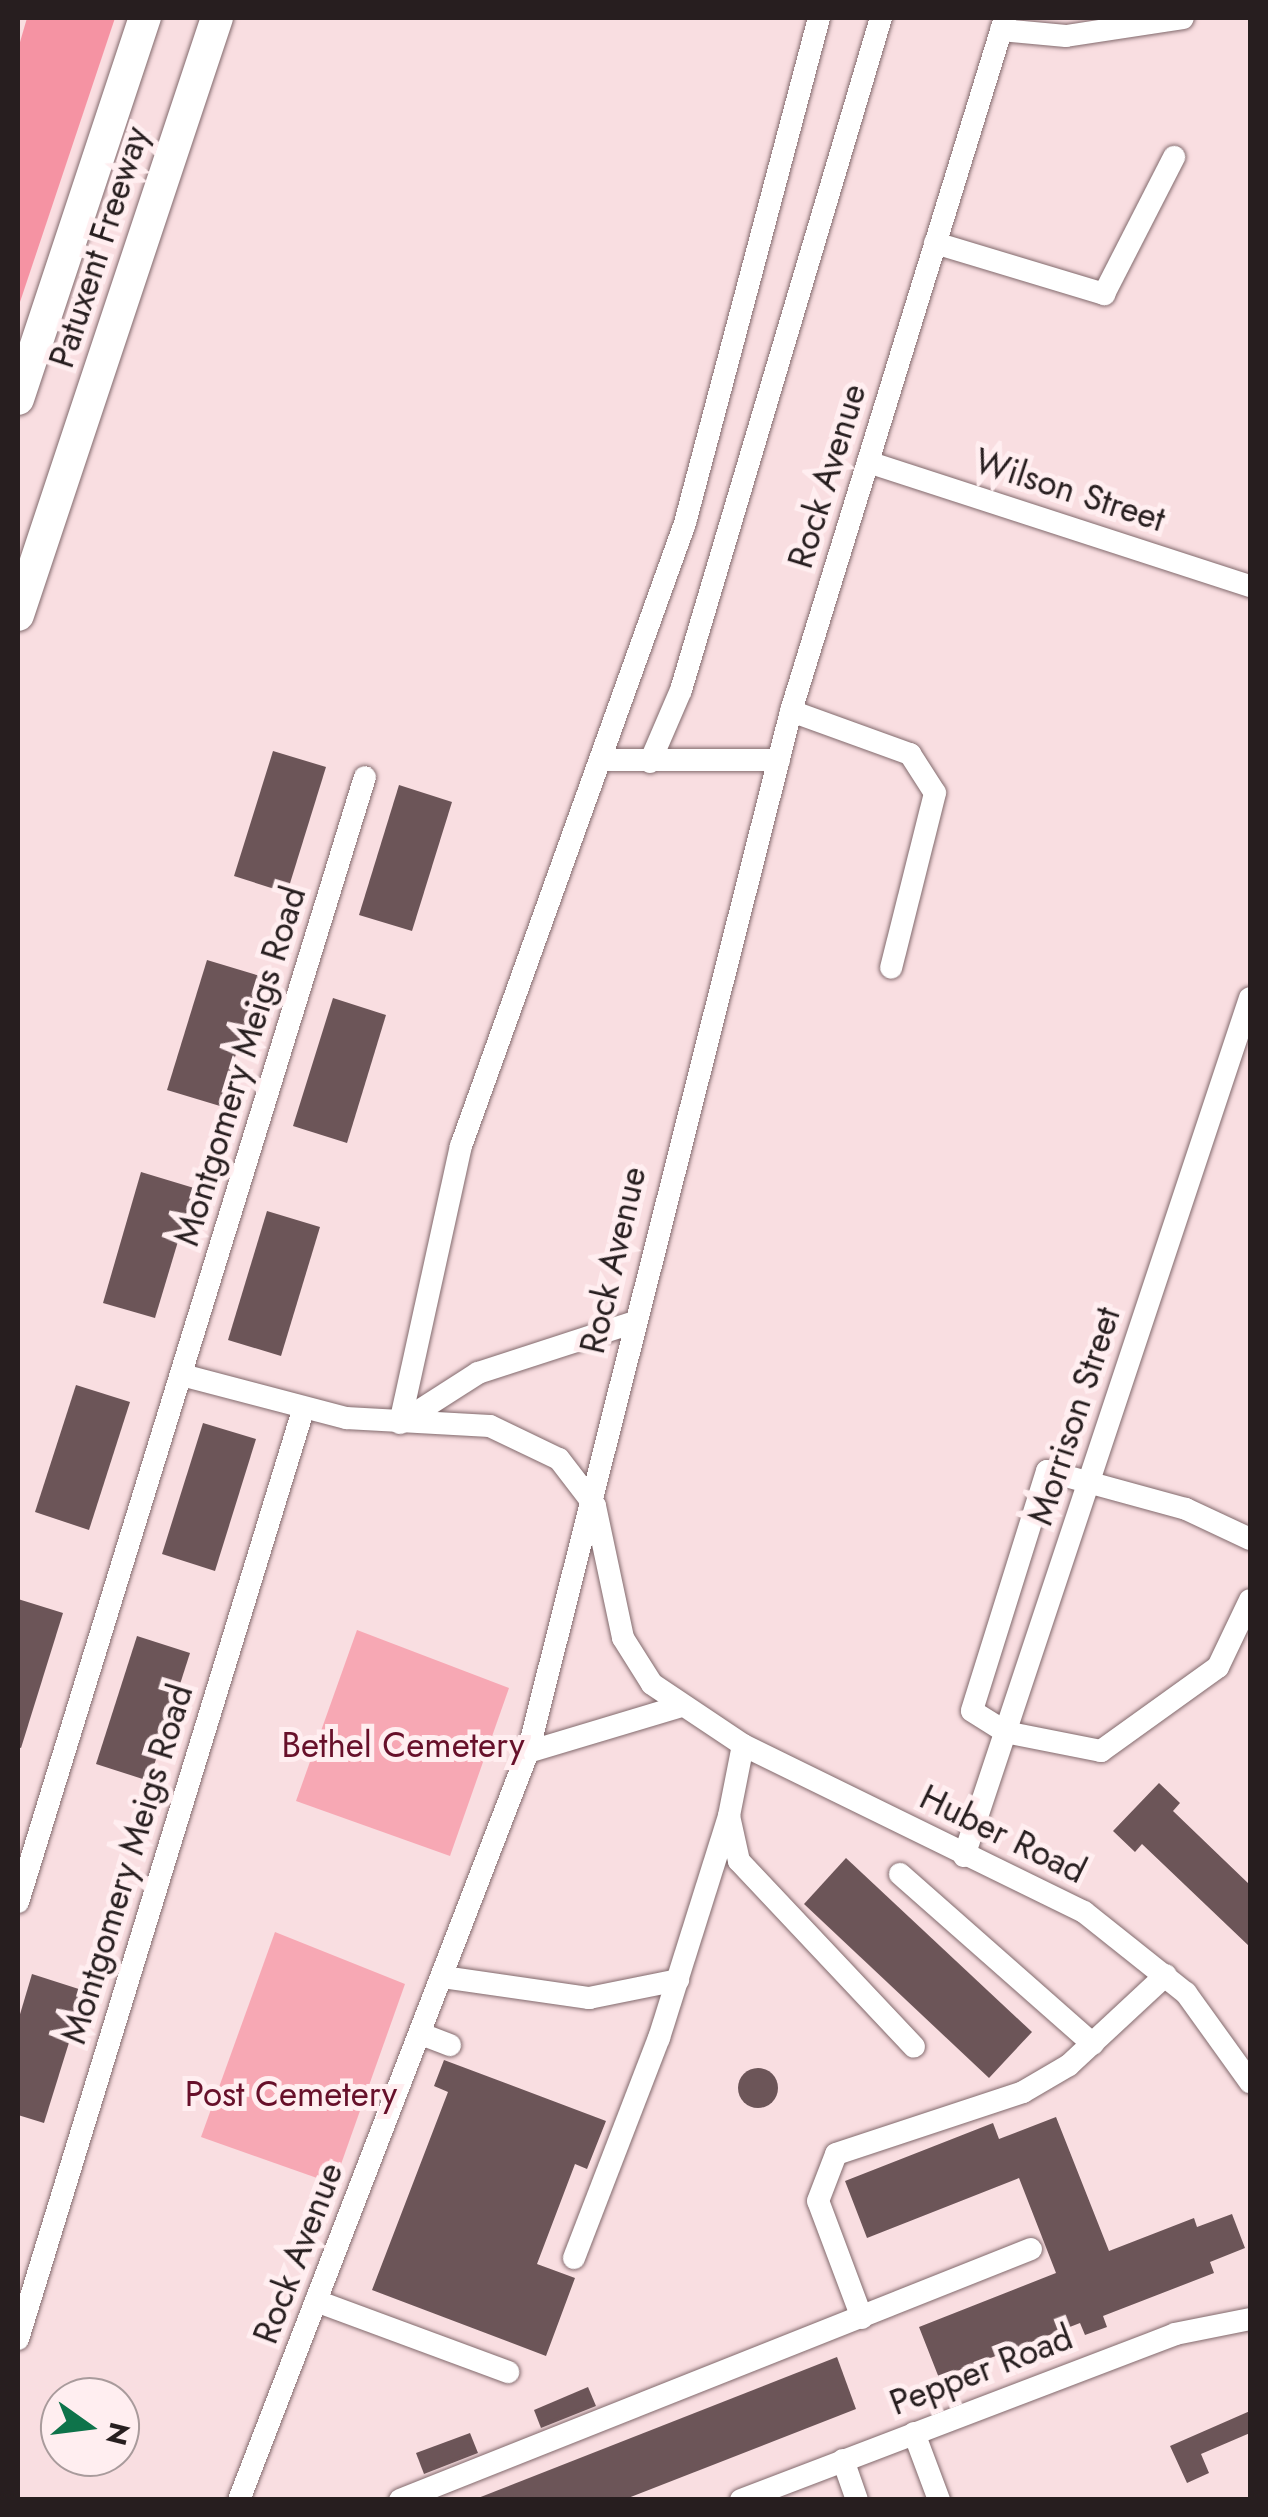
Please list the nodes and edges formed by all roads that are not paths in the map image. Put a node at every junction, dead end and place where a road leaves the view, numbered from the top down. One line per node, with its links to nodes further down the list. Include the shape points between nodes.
1 (145, 18): 10 (highway, Patuxent Freeway)
2 (218, 18): 13 (highway, Patuxent Freeway)
3 (819, 18): 15 (street, via 685,522)
4 (881, 18): 17 (street, via 682,690)
5 (1183, 18): 7 (street)
6 (1003, 24): 7 (street); 9 (street, Rock Avenue)
7 (1100, 25)
8 (1174, 157): 9 (street, via 1104,294)
9 (936, 243): 11 (street, Rock Avenue)
10 (18, 399)
11 (868, 462): 12 (street, Wilson Street); 14 (street, Rock Avenue)
12 (1250, 586)
13 (18, 616)
14 (791, 711): 16 (street, Rock Avenue); 19 (street, via 910,754 935,793)
15 (600, 760): 17 (street); 24 (street, via 462,1146)
16 (778, 760): 17 (street); 21 (street, Rock Avenue)
17 (650, 762)
18 (365, 777): 22 (street, Montgomery Meigs Road)
19 (892, 968)
20 (1250, 998): 25 (street, Morrison Street)
21 (632, 1324): 24 (street, via 478,1373); 26 (street, Rock Avenue)
22 (182, 1375): 23 (street); 36 (street, Montgomery Meigs Road)
23 (303, 1410): 24 (street); 50 (street, Montgomery Meigs Road)
24 (400, 1423): 26 (street, via 490,1426 529,1441 582,1478)
25 (1090, 1479): 27 (street, via 1229,1523); 30 (street, Morrison Street); 30 (street, via 1048,1471 1015,1566 971,1706)
26 (596, 1506): 29 (street, Huber Road, via 623,1638); 32 (street, Rock Avenue)
27 (1250, 1539)
28 (1250, 1600): 30 (street, via 1218,1667 1101,1751)
29 (678, 1707): 31 (street, Huber Road); 32 (street)
30 (1005, 1732): 34 (street, Morrison Street)
31 (743, 1744): 33 (street); 34 (street, Huber Road)
32 (528, 1752): 37 (street, Rock Avenue)
33 (728, 1816): 39 (street); 43 (street, via 753,1882)
34 (964, 1856): 38 (street, Huber Road, via 1084,1912)
35 (900, 1874): 41 (street)
36 (18, 1902)
37 (443, 1976): 39 (street, via 589,1998); 40 (street, Rock Avenue)
38 (1166, 1976): 41 (street); 44 (street, Huber Road)
39 (678, 1980): 46 (street)
40 (421, 2034): 42 (street); 47 (street, Rock Avenue)
41 (1094, 2044): 49 (street, via 1022,2092 836,2154 818,2201)
42 (450, 2045)
43 (914, 2047)
44 (1250, 2082)
45 (1031, 2250): 49 (street)
46 (574, 2258)
47 (316, 2302): 51 (street); 54 (street, Rock Avenue)
48 (1247, 2316): 52 (street, Pepper Road, via 1174,2334)
49 (862, 2318): 55 (street)
50 (18, 2339)
51 (508, 2372)
52 (914, 2433): 53 (street, Pepper Road); 58 (street)
53 (843, 2460): 56 (street, Pepper Road); 57 (street)
54 (239, 2500)
55 (400, 2500)
56 (741, 2500)
57 (857, 2500)
58 (939, 2500)

